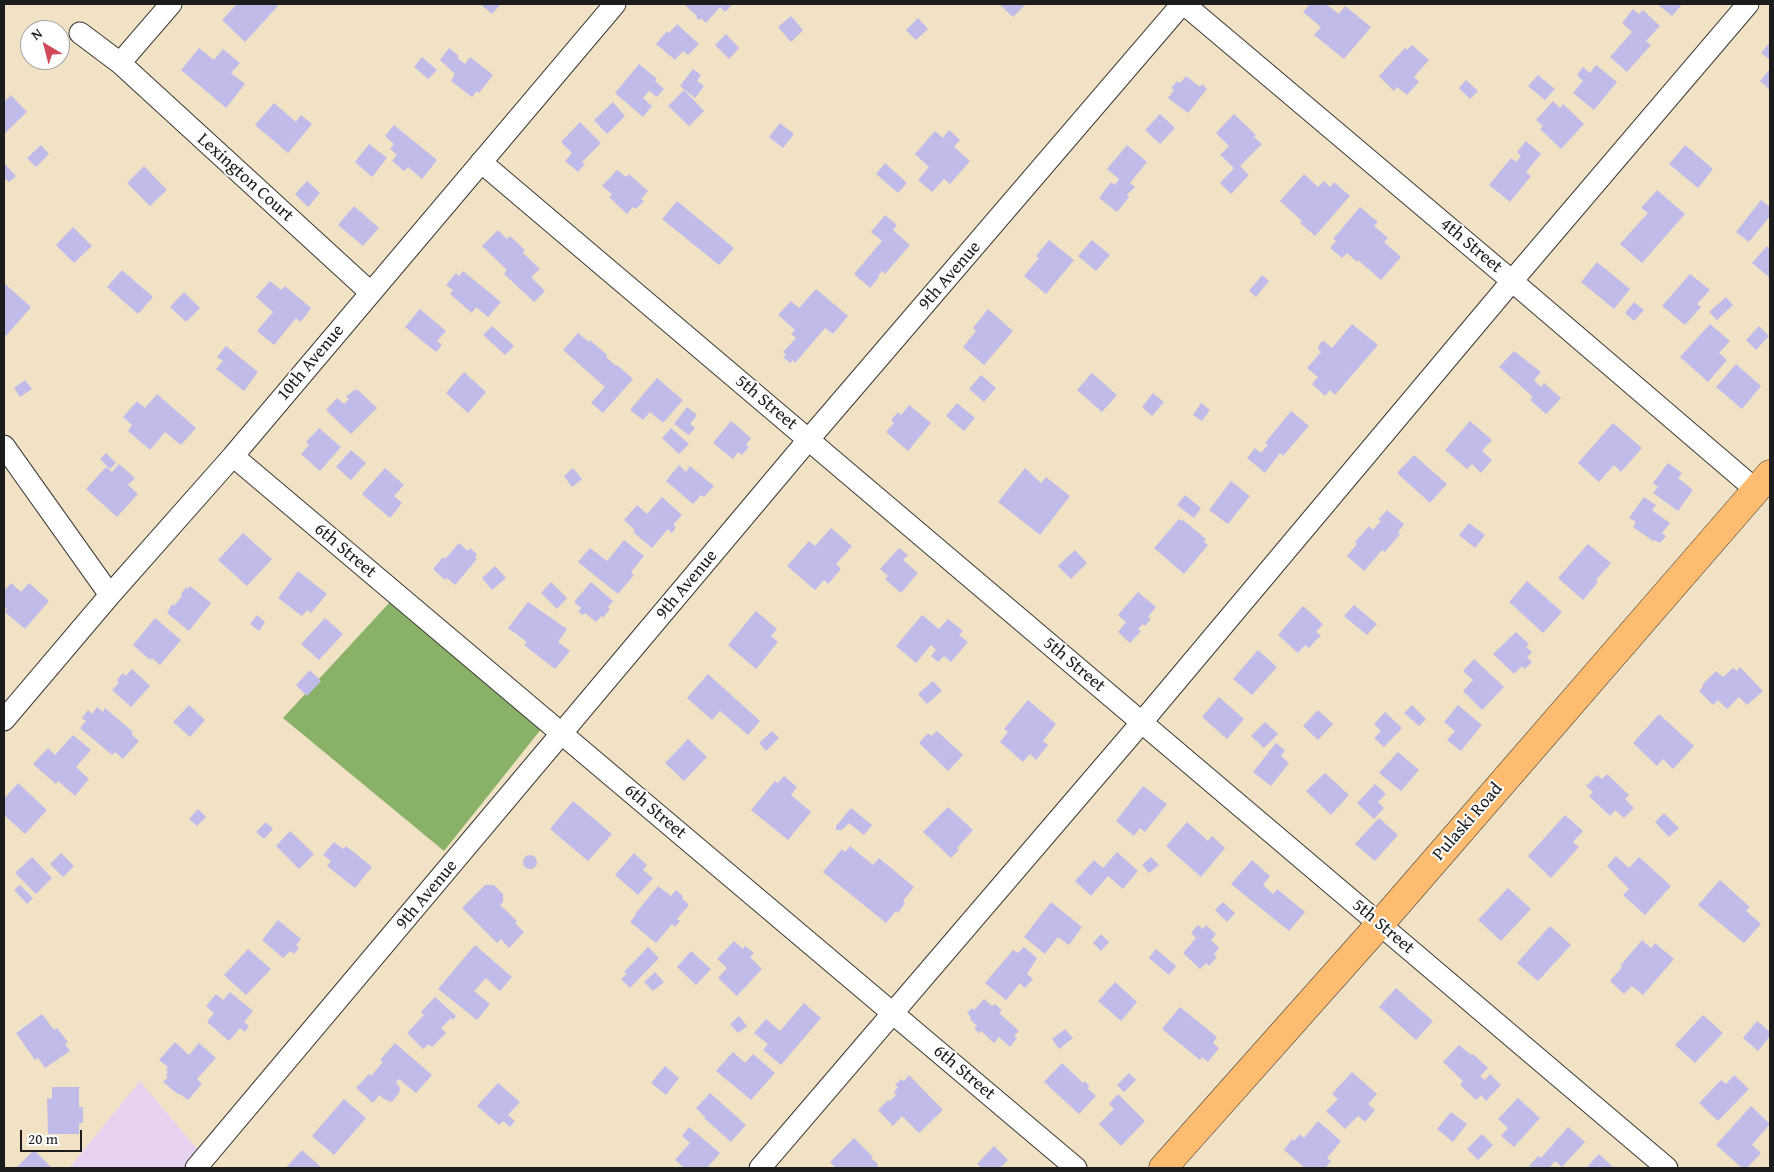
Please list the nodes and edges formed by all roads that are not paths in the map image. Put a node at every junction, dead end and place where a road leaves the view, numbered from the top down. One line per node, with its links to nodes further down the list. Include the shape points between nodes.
1 (172, 4): 6 (street)
2 (615, 4): 7 (street, 10th Avenue)
3 (1183, 4): 8 (street, 4th Street); 10 (street, 9th Avenue)
4 (1748, 4): 8 (street)
5 (80, 33): 6 (street, Lexington Court)
6 (120, 63): 9 (street, Lexington Court)
7 (481, 162): 9 (street, 10th Avenue); 10 (street, 5th Street)
8 (1512, 281): 13 (street, 4th Street); 16 (street)
9 (370, 292): 12 (street, 10th Avenue)
10 (809, 439): 16 (street, 5th Street); 17 (street, 9th Avenue)
11 (4, 446): 14 (street)
12 (233, 456): 14 (street, 10th Avenue); 17 (street, 6th Street)
13 (1763, 482): 18 (main road, Pulaski Road)
14 (110, 596): 15 (street, 10th Avenue)
15 (4, 720)
16 (1142, 722): 18 (street, 5th Street); 19 (street)
17 (562, 734): 19 (street, 6th Street); 20 (street, 9th Avenue)
18 (1380, 924): 23 (main road, Pulaski Road); 24 (street, 5th Street)
19 (894, 1013): 21 (street); 22 (street, 6th Street)
20 (196, 1168)
21 (760, 1168)
22 (1076, 1168)
23 (1163, 1168)
24 (1667, 1168)

